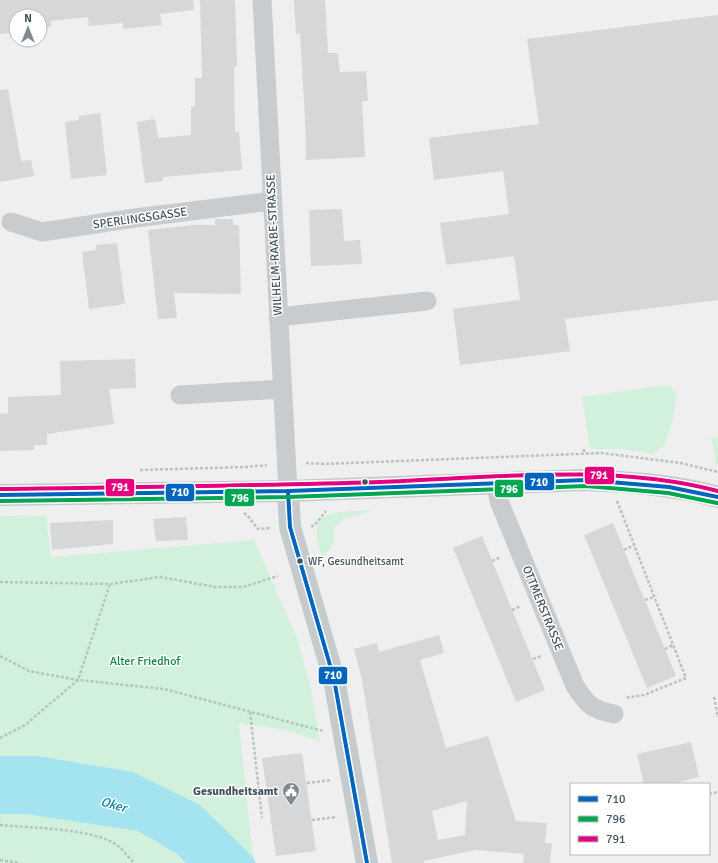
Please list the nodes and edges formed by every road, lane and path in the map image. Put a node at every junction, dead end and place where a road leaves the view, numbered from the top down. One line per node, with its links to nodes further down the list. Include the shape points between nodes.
1 (262, 0): 2 (street, WILHELM-RAABE-STRASSE)
2 (272, 201): 3 (street, SPERLINGSGASSE, via 42,232); 5 (street, WILHELM-RAABE-STRASSE)
3 (10, 222)
4 (427, 301): 5 (street)
5 (278, 317): 6 (street, WILHELM-RAABE-STRASSE)
6 (282, 389): 7 (street); 13 (street, WILHELM-RAABE-STRASSE)
7 (180, 395)
8 (584, 449): 9 (path)
9 (584, 454): 10 (path); 11 (path, via 601,453 681,463)
10 (325, 464)
11 (718, 472)
12 (495, 482): 13 (main road); 15 (main road, via 632,482); 31 (street, OTTMERSTRASSE, via 499,501 575,686 586,703 598,711)
13 (288, 490): 14 (main road); 45 (main road, via 290,527 334,679)
14 (0, 495)
15 (718, 497)
16 (616, 501): 19 (path)
17 (247, 515): 18 (path)
18 (258, 529)
19 (634, 545): 20 (path); 24 (path)
20 (624, 550)
21 (278, 576): 23 (path, via 243,587 215,587 160,577)
22 (0, 582): 23 (path)
23 (110, 584): 29 (path)
24 (654, 597): 25 (path); 26 (path)
25 (645, 600)
26 (673, 645): 27 (path); 31 (path, via 686,678)
27 (665, 649)
28 (0, 656): 29 (path, via 29,671)
29 (78, 680): 32 (path, via 164,689); 35 (path, via 25,725)
30 (714, 697): 33 (path)
31 (619, 706)
32 (250, 712): 34 (path); 39 (path)
33 (718, 717)
34 (326, 732)
35 (0, 738)
36 (331, 780): 37 (path)
37 (307, 783)
38 (337, 817): 40 (path)
39 (262, 818)
40 (312, 820)
41 (0, 825): 44 (path, via 94,836 117,845)
42 (0, 860): 43 (path)
43 (20, 863)
44 (134, 863)
45 (367, 863)

